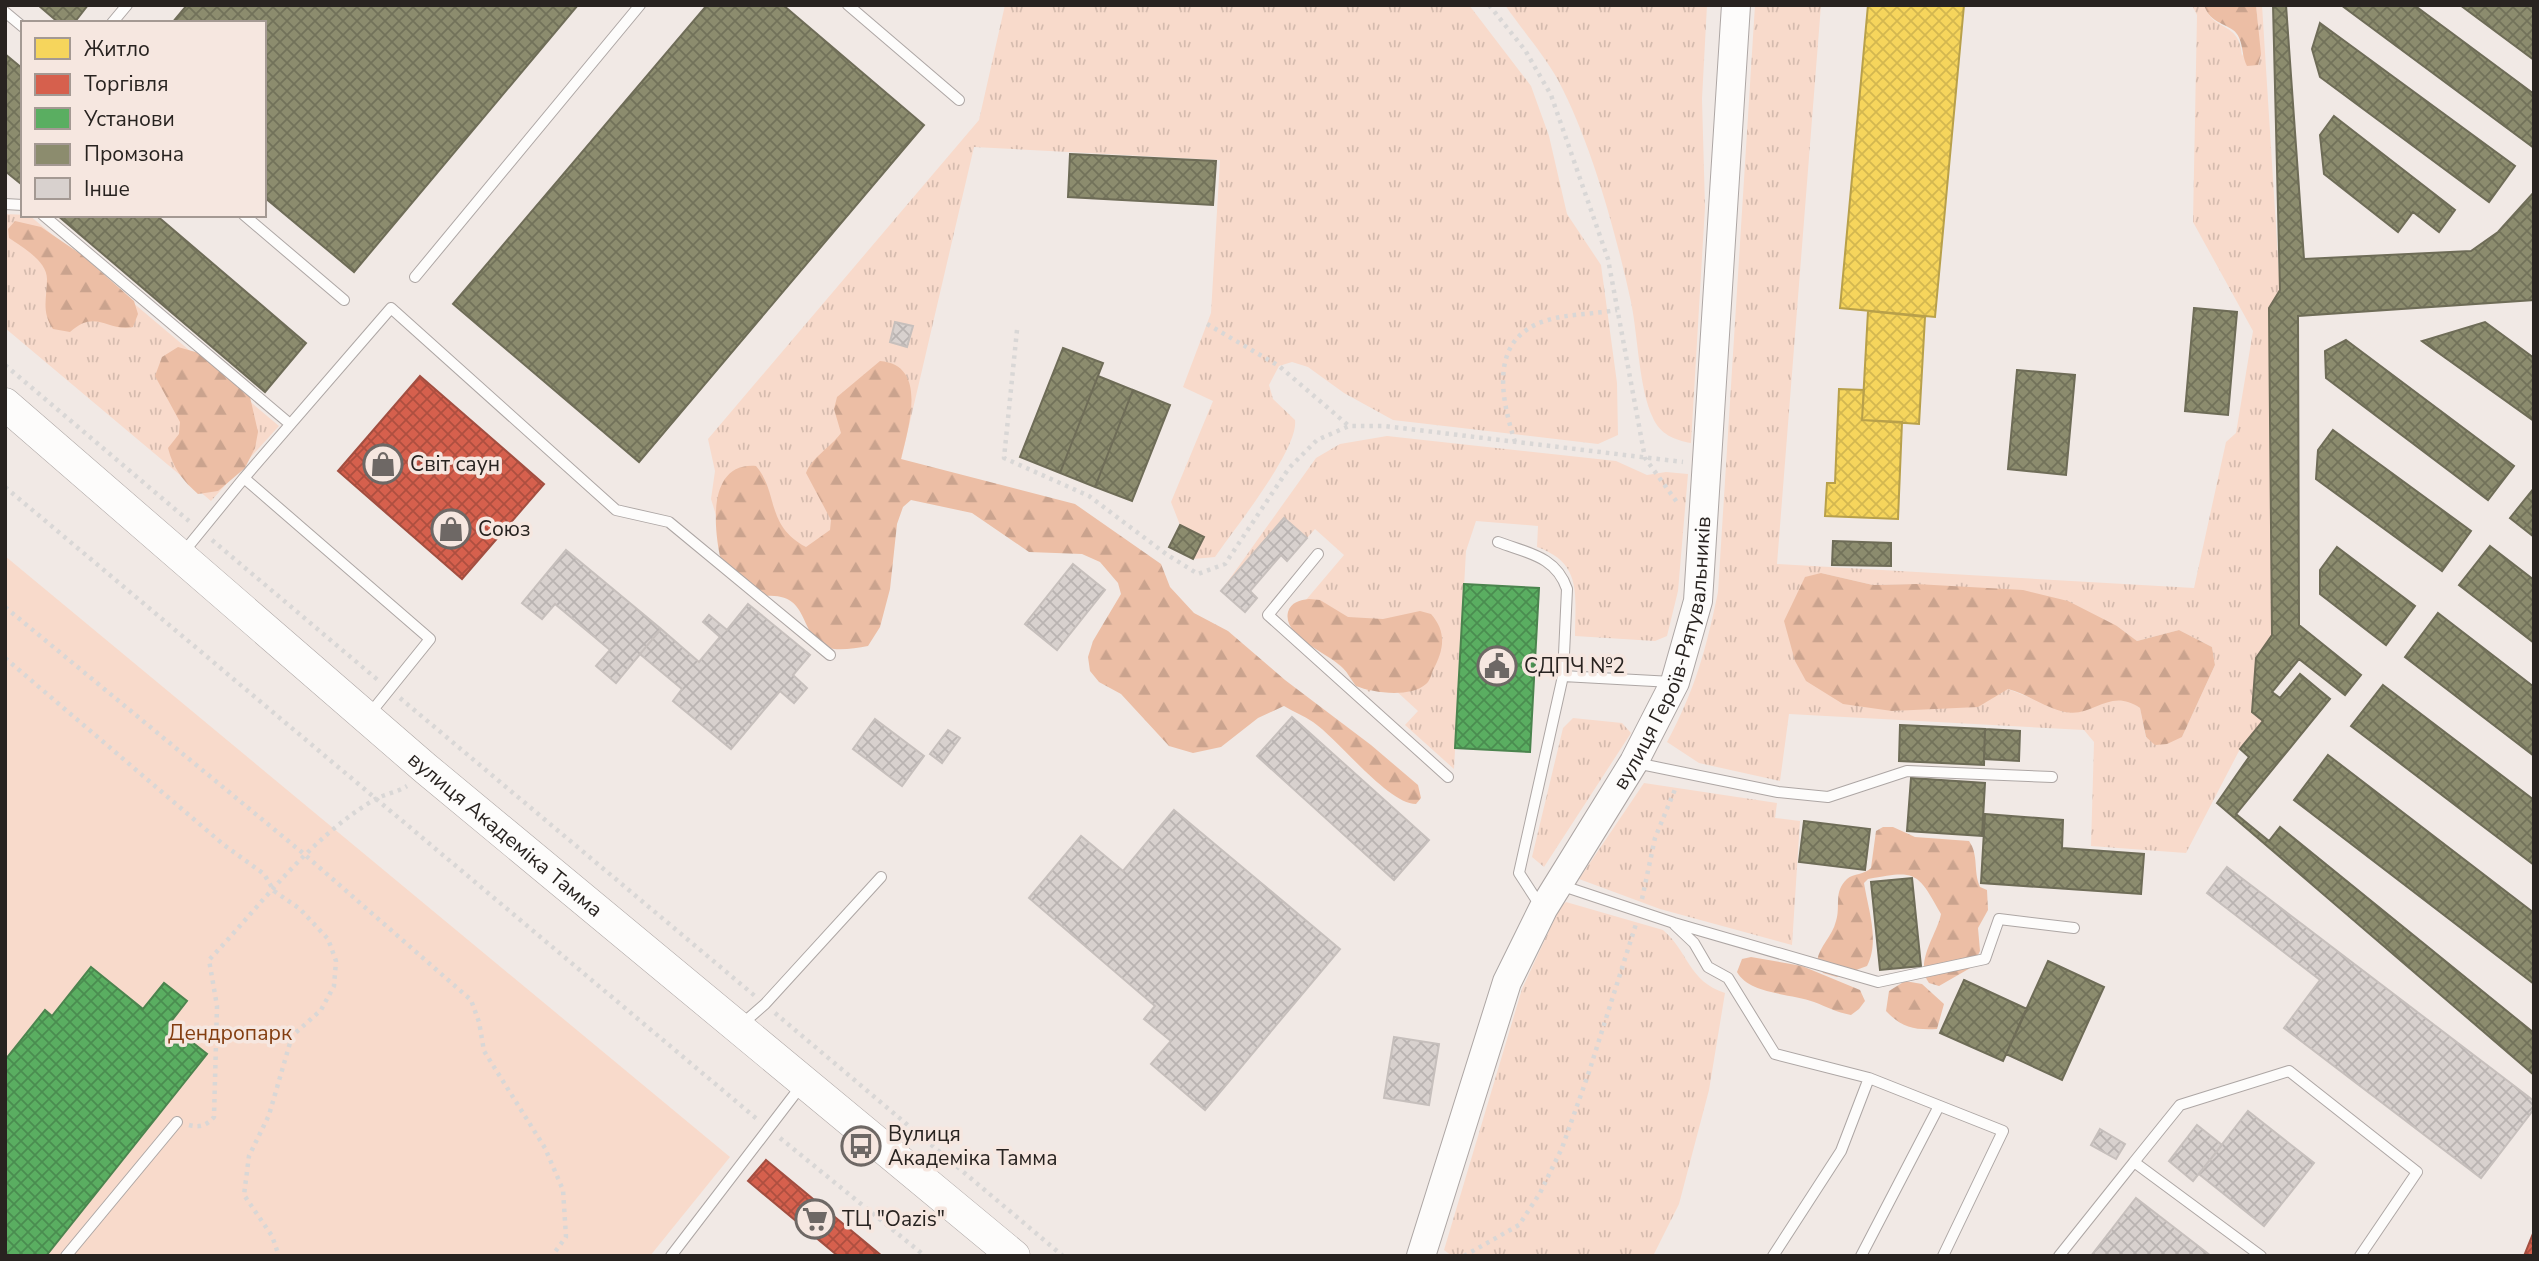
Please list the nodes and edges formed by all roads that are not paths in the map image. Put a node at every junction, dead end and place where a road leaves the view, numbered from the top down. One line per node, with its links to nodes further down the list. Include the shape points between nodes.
1 (127, 5): 6 (lane)
2 (640, 5): 11 (lane)
3 (848, 5): 8 (lane)
4 (1736, 5): 21 (street, вулиця Героїв-Рятувальників, via 1704,540 1698,601)
5 (5, 12): 7 (lane)
6 (114, 21)
7 (21, 25)
8 (959, 100)
9 (45, 217): 14 (lane)
10 (246, 217): 12 (lane)
11 (415, 277)
12 (344, 300)
13 (5, 404): 18 (main road, вулиця Академіка Тамма)
14 (290, 425): 15 (lane); 19 (lane, via 391,309 615,510 669,522)
15 (244, 478): 18 (lane); 22 (lane, via 429,639)
16 (1498, 542): 20 (lane, via 1544,560 1563,576 1567,589)
17 (1318, 554): 24 (lane, via 1268,614)
18 (180, 556): 22 (main road, вулиця Академіка Тамма)
19 (830, 655)
20 (1563, 676): 21 (lane); 28 (lane, via 1519,873)
21 (1675, 682): 23 (street, вулиця Героїв-Рятувальників)
22 (368, 716): 31 (main road, вулиця Академіка Тамма)
23 (1634, 762): 25 (lane, via 1778,792 1828,797 1907,771); 27 (street, вулиця Героїв-Рятувальників)
24 (1448, 777)
25 (2052, 777)
26 (881, 877): 31 (lane)
27 (1558, 885): 28 (street, вулиця Героїв-Рятувальників); 29 (lane)
28 (1543, 909): 40 (street, вулиця Героїв-Рятувальників, via 1507,982)
29 (1674, 923): 30 (lane, via 1878,982 1985,960 1999,919); 32 (lane, via 1694,943 1708,967 1728,978 1775,1054)
30 (2074, 928)
31 (740, 1026): 33 (main road, вулиця Академіка Тамма)
32 (1869, 1078): 34 (lane); 41 (lane, via 1841,1151)
33 (805, 1081): 38 (lane); 39 (main road, вулиця Академіка Тамма)
34 (1939, 1106): 42 (lane); 43 (lane, via 2003,1131)
35 (177, 1122): 37 (lane)
36 (2134, 1162): 44 (lane); 45 (lane); 46 (lane, via 2180,1105 2289,1071 2417,1172)
37 (66, 1256)
38 (671, 1256)
39 (1014, 1256)
40 (1421, 1256)
41 (1773, 1256)
42 (1861, 1256)
43 (1943, 1256)
44 (2059, 1256)
45 (2261, 1256)
46 (2360, 1256)

